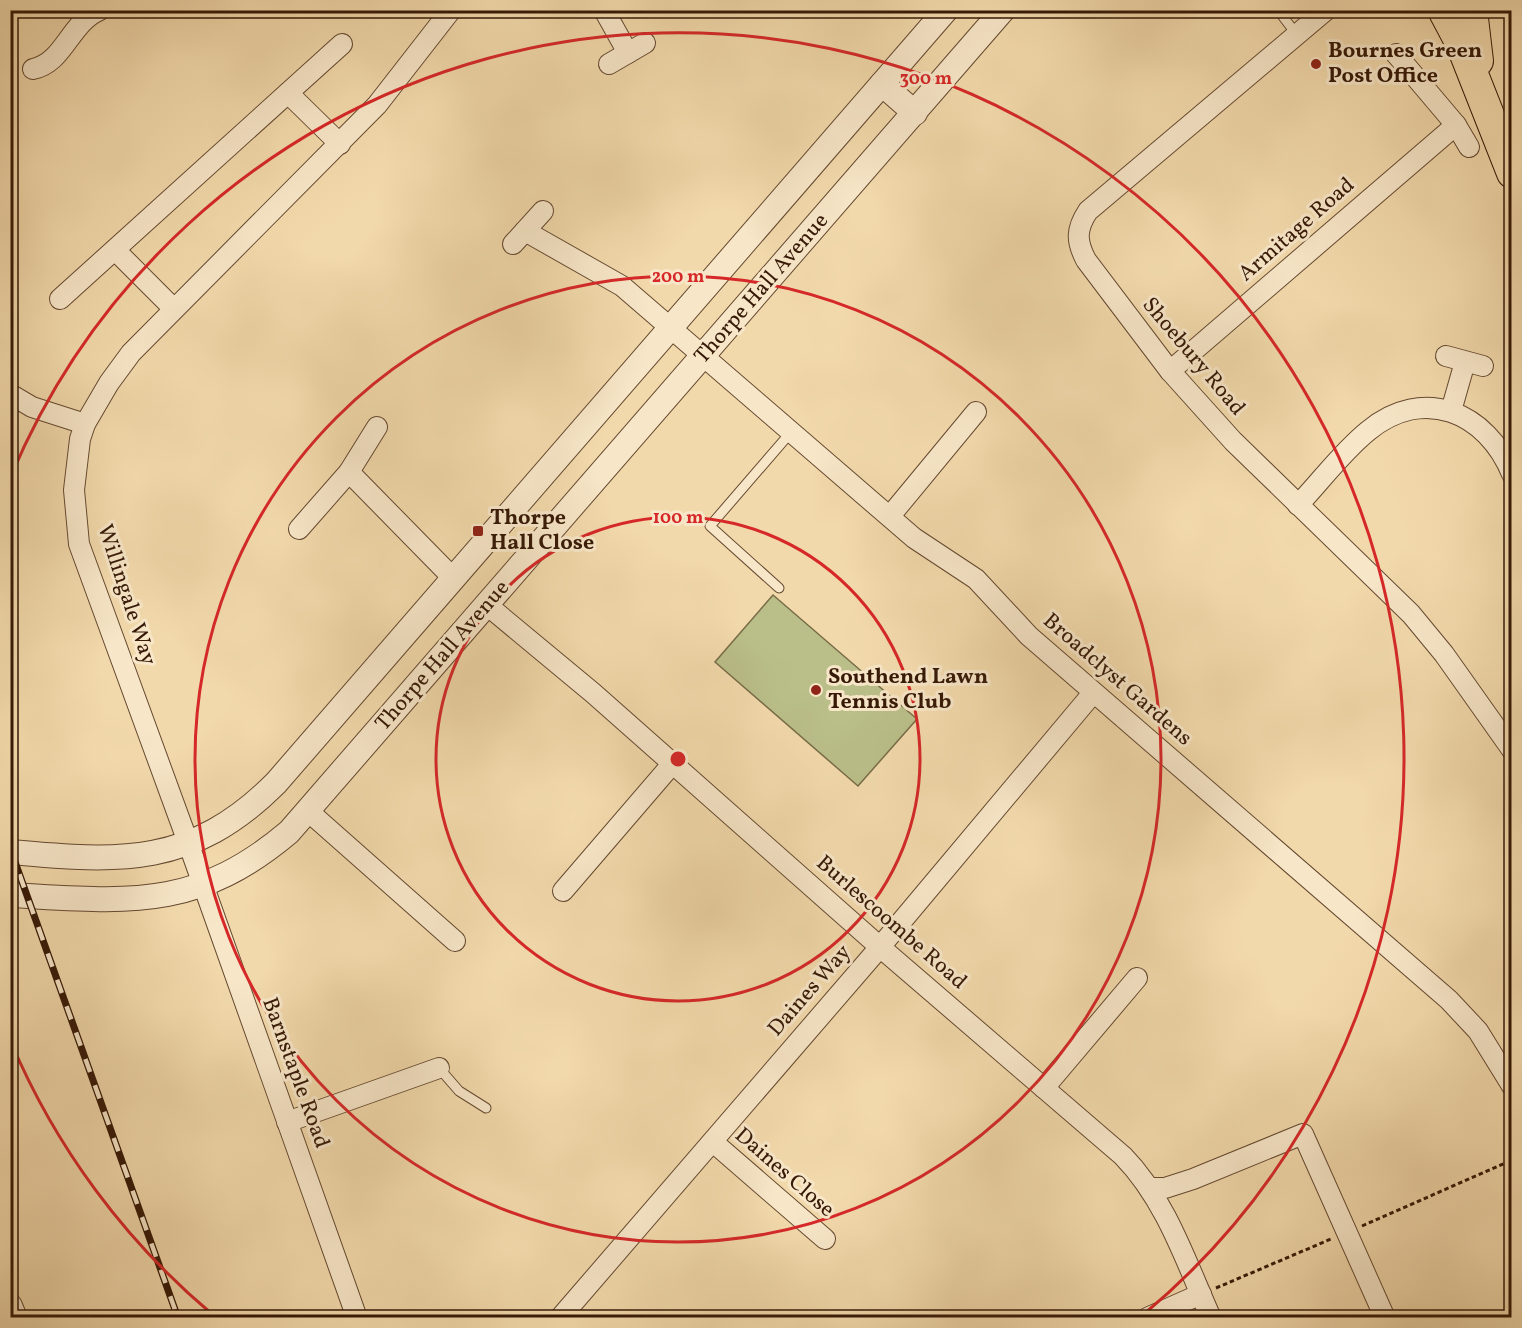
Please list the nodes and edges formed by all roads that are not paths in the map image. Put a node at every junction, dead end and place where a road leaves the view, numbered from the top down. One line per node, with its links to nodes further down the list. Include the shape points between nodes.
1 (451, 10): 20 (street, Willingale Way, via 377,105)
2 (604, 10): 13 (street, via 637,48)
3 (946, 10): 15 (street, Thorpe Hall Avenue)
4 (1003, 10): 18 (street, Thorpe Hall Avenue)
5 (1278, 10): 10 (lane)
6 (1326, 10): 10 (street, Shoebury Road)
7 (1443, 10): 17 (main road)
8 (1472, 10): 17 (main road)
9 (87, 13): 14 (street, via 53,60)
10 (1297, 35): 30 (street, Shoebury Road, via 1088,211 1079,224 1077,236 1086,260)
11 (342, 44): 16 (street)
12 (1396, 54): 19 (street)
13 (609, 64)
14 (33, 69)
15 (882, 84): 18 (street); 27 (street, Thorpe Hall Avenue)
16 (288, 93): 20 (street); 24 (street)
17 (1487, 108): 22 (main road)
18 (915, 112): 28 (street, Thorpe Hall Avenue)
19 (1456, 125): 21 (street); 30 (street, Armitage Road)
20 (340, 144): 26 (street, Willingale Way)
21 (1469, 147)
22 (1512, 173)
23 (543, 211): 27 (street, Broadclyst Gardens, via 519,238 615,281)
24 (115, 250): 25 (street); 26 (street)
25 (60, 299)
26 (172, 308): 34 (street, Willingale Way, via 130,353)
27 (670, 329): 28 (street, Broadclyst Gardens); 42 (street, Thorpe Hall Avenue)
28 (703, 357): 36 (street, Broadclyst Gardens); 44 (street, Thorpe Hall Avenue)
29 (1464, 361): 32 (street)
30 (1170, 371): 39 (street, Shoebury Road)
31 (10, 394): 34 (street, via 32,408)
32 (1451, 411): 38 (street, via 1475,422 1489,434); 39 (street, via 1422,408 1383,421 1367,431)
33 (976, 412): 40 (street)
34 (85, 424): 49 (street, Willingale Way, via 74,490 79,544)
35 (376, 427): 37 (street)
36 (792, 431): 40 (street, Broadclyst Gardens); 43 (lane, via 710,526)
37 (349, 472): 41 (street); 42 (street)
38 (1512, 474)
39 (1298, 505): 46 (street, Shoebury Road, via 1412,614)
40 (890, 516): 45 (street, Broadclyst Gardens, via 938,556 976,579 1029,636)
41 (299, 529)
42 (453, 578): 49 (street, Thorpe Hall Avenue, via 250,810)
43 (779, 588)
44 (487, 605): 47 (street, Burlescoombe Road); 48 (street, Thorpe Hall Avenue)
45 (1093, 693): 55 (street, Daines Way); 58 (street, Broadclyst Gardens, via 1449,1000 1478,1031)
46 (1512, 750)
47 (674, 763): 52 (street); 55 (street, Burlescoombe Road)
48 (308, 811): 51 (street, Thorpe Hall Avenue, via 267,850 241,868); 54 (street)
49 (189, 845): 50 (street, Thorpe Hall Avenue, via 138,856); 51 (street, Barnstaple Road)
50 (10, 852)
51 (202, 885): 53 (street, Thorpe Hall Avenue, via 153,898 128,900); 61 (street, Barnstaple Road)
52 (563, 891)
53 (10, 895)
54 (454, 941)
55 (880, 947): 59 (street, Burlescoombe Road); 62 (street, Daines Way)
56 (1137, 978): 59 (street)
57 (439, 1068): 60 (lane, via 459,1091); 61 (street)
58 (1512, 1086)
59 (1044, 1088): 63 (street, Burlescoombe Road, via 1123,1156)
60 (486, 1108)
61 (287, 1122): 68 (street, Barnstaple Road)
62 (713, 1142): 64 (street, Daines Close); 69 (street, Daines Way)
63 (1150, 1188): 65 (street, Burlescoombe Road); 72 (street, via 1177,1185 1304,1134)
64 (825, 1239)
65 (1201, 1294): 70 (street); 71 (street, Burlescoombe Road)
66 (10, 1306): 67 (street)
67 (15, 1317)
68 (357, 1317)
69 (560, 1317)
70 (1147, 1317)
71 (1211, 1317)
72 (1385, 1317)

